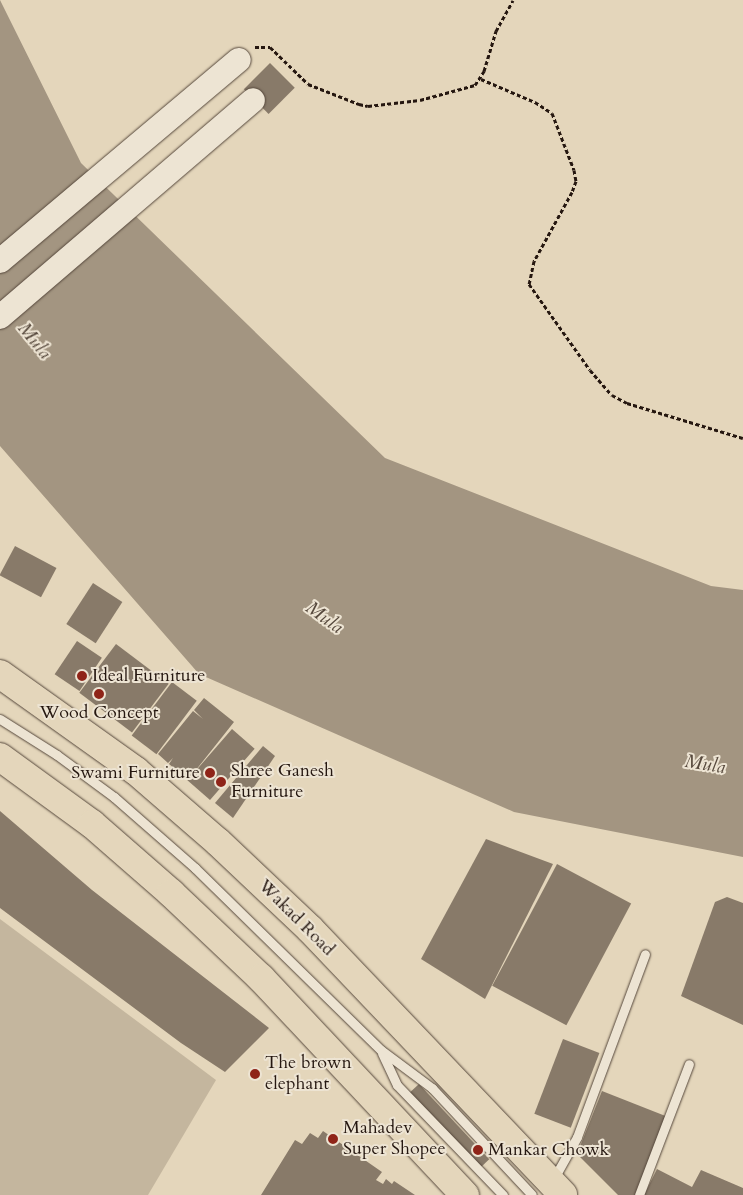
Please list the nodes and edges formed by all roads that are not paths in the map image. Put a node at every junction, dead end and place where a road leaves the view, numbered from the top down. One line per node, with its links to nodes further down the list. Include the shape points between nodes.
1 (239, 60): 3 (main road)
2 (253, 100): 4 (main road)
3 (0, 261)
4 (0, 317)
5 (0, 674): 11 (main road, Wakad Road, via 129,765 218,842 310,930)
6 (0, 718): 9 (lane, via 114,797 286,954)
7 (0, 757): 12 (main road, via 86,819 261,978)
8 (645, 954): 11 (lane, via 577,1137)
9 (381, 1050): 11 (lane, via 432,1088); 13 (lane, via 397,1085)
10 (689, 1064): 14 (lane)
11 (548, 1191)
12 (465, 1195)
13 (503, 1195)
14 (638, 1195)

